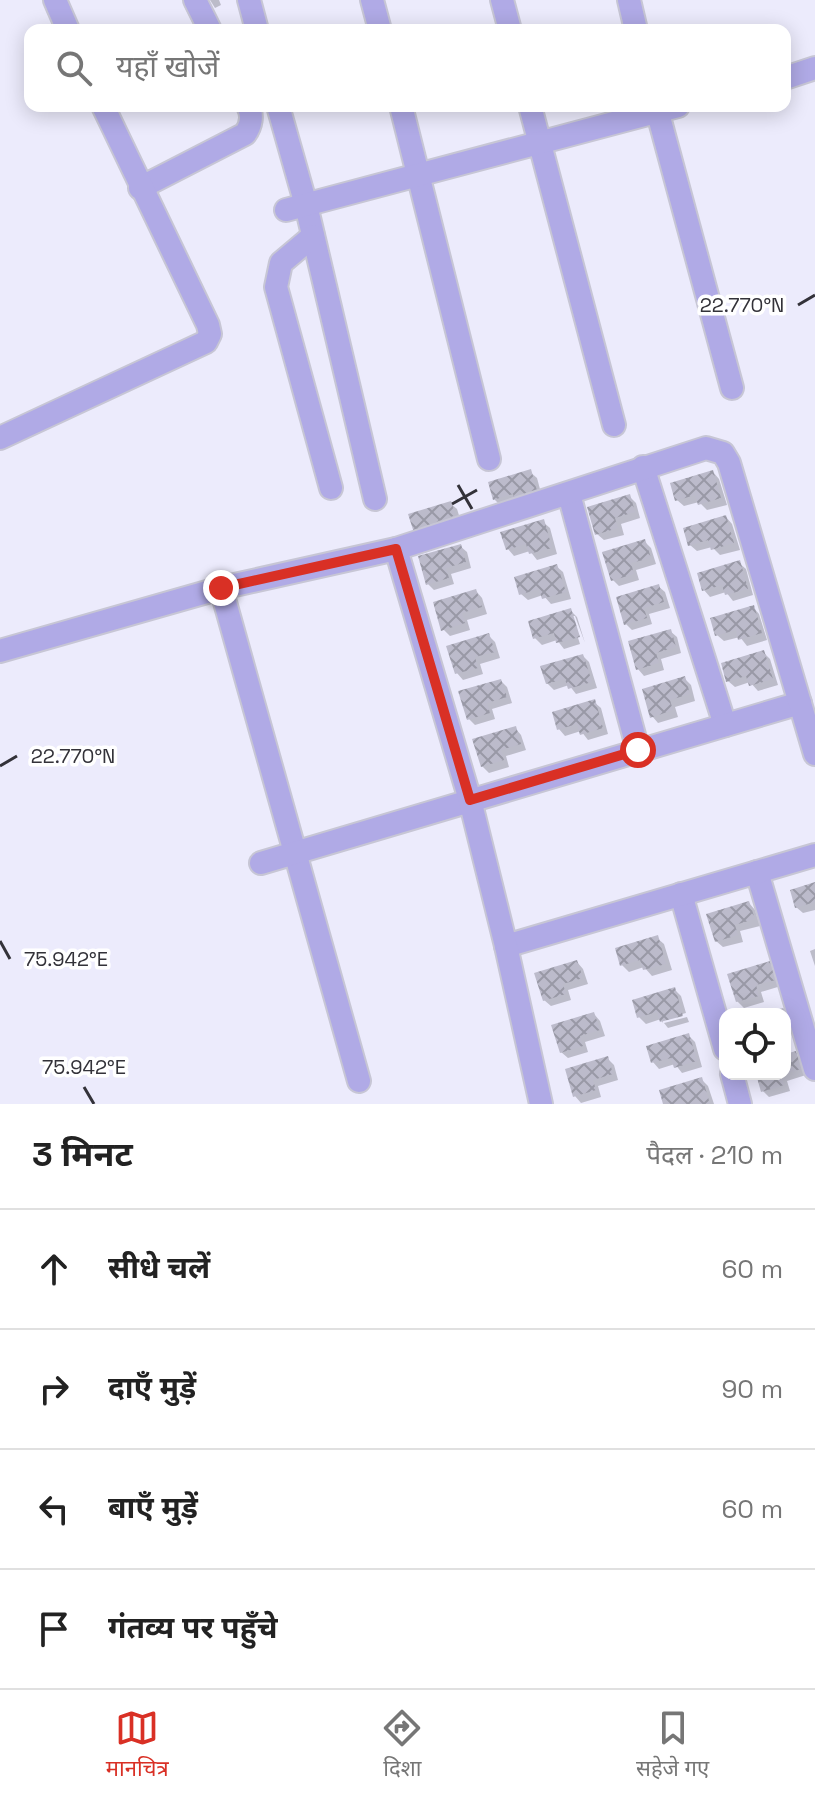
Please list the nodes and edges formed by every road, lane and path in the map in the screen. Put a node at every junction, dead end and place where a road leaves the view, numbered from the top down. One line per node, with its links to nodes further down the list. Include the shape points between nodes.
1 (55, 0): 7 (street)
2 (195, 0): 8 (street)
3 (249, 0): 9 (street)
4 (372, 0): 10 (street)
5 (502, 0): 11 (street)
6 (629, 0): 12 (street)
7 (65, 24)
8 (207, 24)
9 (255, 24)
10 (378, 24)
11 (508, 24)
12 (635, 24)
13 (815, 68): 14 (street)
14 (791, 76)
15 (106, 112): 24 (street)
16 (251, 112): 24 (street, via 245,134)
17 (279, 112): 25 (street)
18 (403, 112): 23 (street)
19 (532, 112): 22 (street)
20 (650, 112): 22 (street)
21 (665, 112): 27 (street)
22 (540, 143): 23 (street); 28 (street)
23 (420, 175): 25 (street); 30 (street)
24 (140, 188): 29 (street, via 208,325 206,342)
25 (296, 207): 26 (street)
26 (313, 236): 32 (street, via 281,263 276,287); 34 (street)
27 (732, 388)
28 (614, 425)
29 (0, 438)
30 (489, 459)
31 (643, 467): 33 (street); 38 (street, via 706,448 723,453); 39 (street)
32 (331, 488)
33 (569, 494): 35 (street); 40 (street)
34 (375, 499)
35 (396, 549): 36 (street); 42 (street)
36 (221, 588): 37 (street); 43 (street)
37 (0, 651)
38 (800, 703): 39 (street); 41 (street)
39 (725, 725): 40 (street)
40 (638, 750): 42 (street)
41 (815, 754)
42 (470, 800): 43 (street); 48 (street)
43 (296, 852): 45 (street); 52 (street)
44 (815, 855): 46 (street)
45 (261, 863)
46 (757, 872): 47 (street); 50 (street)
47 (681, 894): 48 (street); 49 (street)
48 (506, 946): 53 (street)
49 (719, 1028)
50 (815, 1069)
51 (734, 1080): 54 (street)
52 (359, 1081)
53 (541, 1104)
54 (740, 1104)

